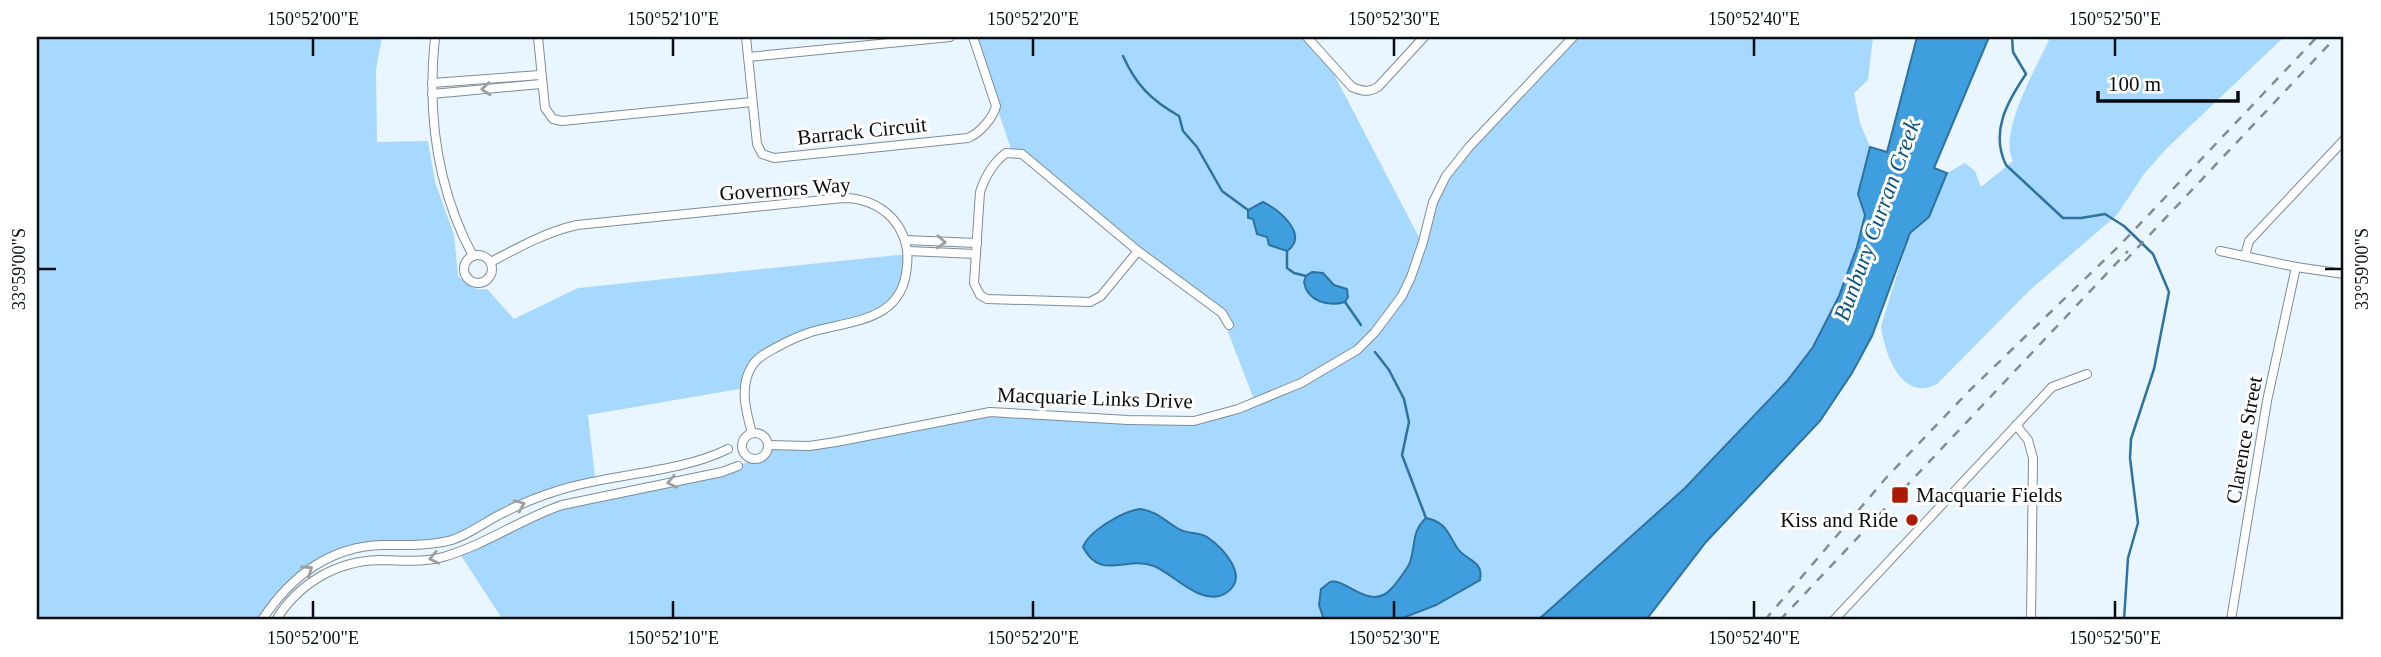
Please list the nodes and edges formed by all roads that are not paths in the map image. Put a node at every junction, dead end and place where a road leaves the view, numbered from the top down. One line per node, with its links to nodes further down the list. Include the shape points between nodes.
1 (435, 37): 11 (street)
2 (538, 37): 10 (street)
3 (746, 37): 9 (street, Barrack Circuit)
4 (950, 37): 9 (street)
5 (973, 37): 14 (street, Barrack Circuit, via 996,108 968,138 771,158 757,147)
6 (1307, 37): 7 (street, via 1352,87 1370,92)
7 (1424, 37)
8 (1573, 37): 31 (street, Macquarie Links Drive, via 1469,146 1447,176 1433,202 1411,277 1375,332 1357,350 1301,383 1194,421 990,412 836,442)
9 (748, 57): 14 (street, Barrack Circuit)
10 (540, 75): 11 (street); 12 (street)
11 (432, 83): 13 (street)
12 (541, 84): 13 (street, one-way to 13); 14 (street, via 548,115 562,121)
13 (432, 94): 22 (street, via 436,152 448,199)
14 (752, 102)
15 (2344, 140): 23 (street, via 2249,241)
16 (905, 240): 17 (street, one-way to 17); 18 (street, Governors Way); 24 (street, Governors Way, via 899,226 880,208 843,198 577,225 537,237)
17 (977, 243): 19 (street, via 983,183 1000,158 1014,152); 21 (street)
18 (908, 251): 21 (street); 30 (street, Governors Way, via 903,286 884,310 794,339 752,365 744,403)
19 (1138, 251): 21 (street, via 1101,296 1081,304 987,299 974,283); 27 (street, via 1222,313)
20 (2220, 251): 23 (street)
21 (976, 254)
22 (472, 256): 24 (street, via 484,256); 24 (street, via 464,270 475,283 491,276)
23 (2245, 256): 25 (street)
24 (491, 262)
25 (2296, 267): 26 (street); 38 (street, Clarence Street, via 2267,401)
26 (2344, 274)
27 (1228, 324)
28 (2087, 374): 29 (street, via 2052,387)
29 (2016, 425): 36 (street); 37 (street, via 2028,440 2033,457)
30 (752, 433): 31 (street, via 763,436); 31 (street, via 742,442 747,456 759,458)
31 (768, 445)
32 (728, 449): 34 (street, one-way to 32, via 293,581 339,553 357,547 452,540 546,495)
33 (738, 466): 35 (street, one-way to 35, via 562,505 441,557 375,560 336,568 306,585)
34 (262, 620)
35 (276, 620)
36 (1836, 620)
37 (2031, 620)
38 (2231, 620)

